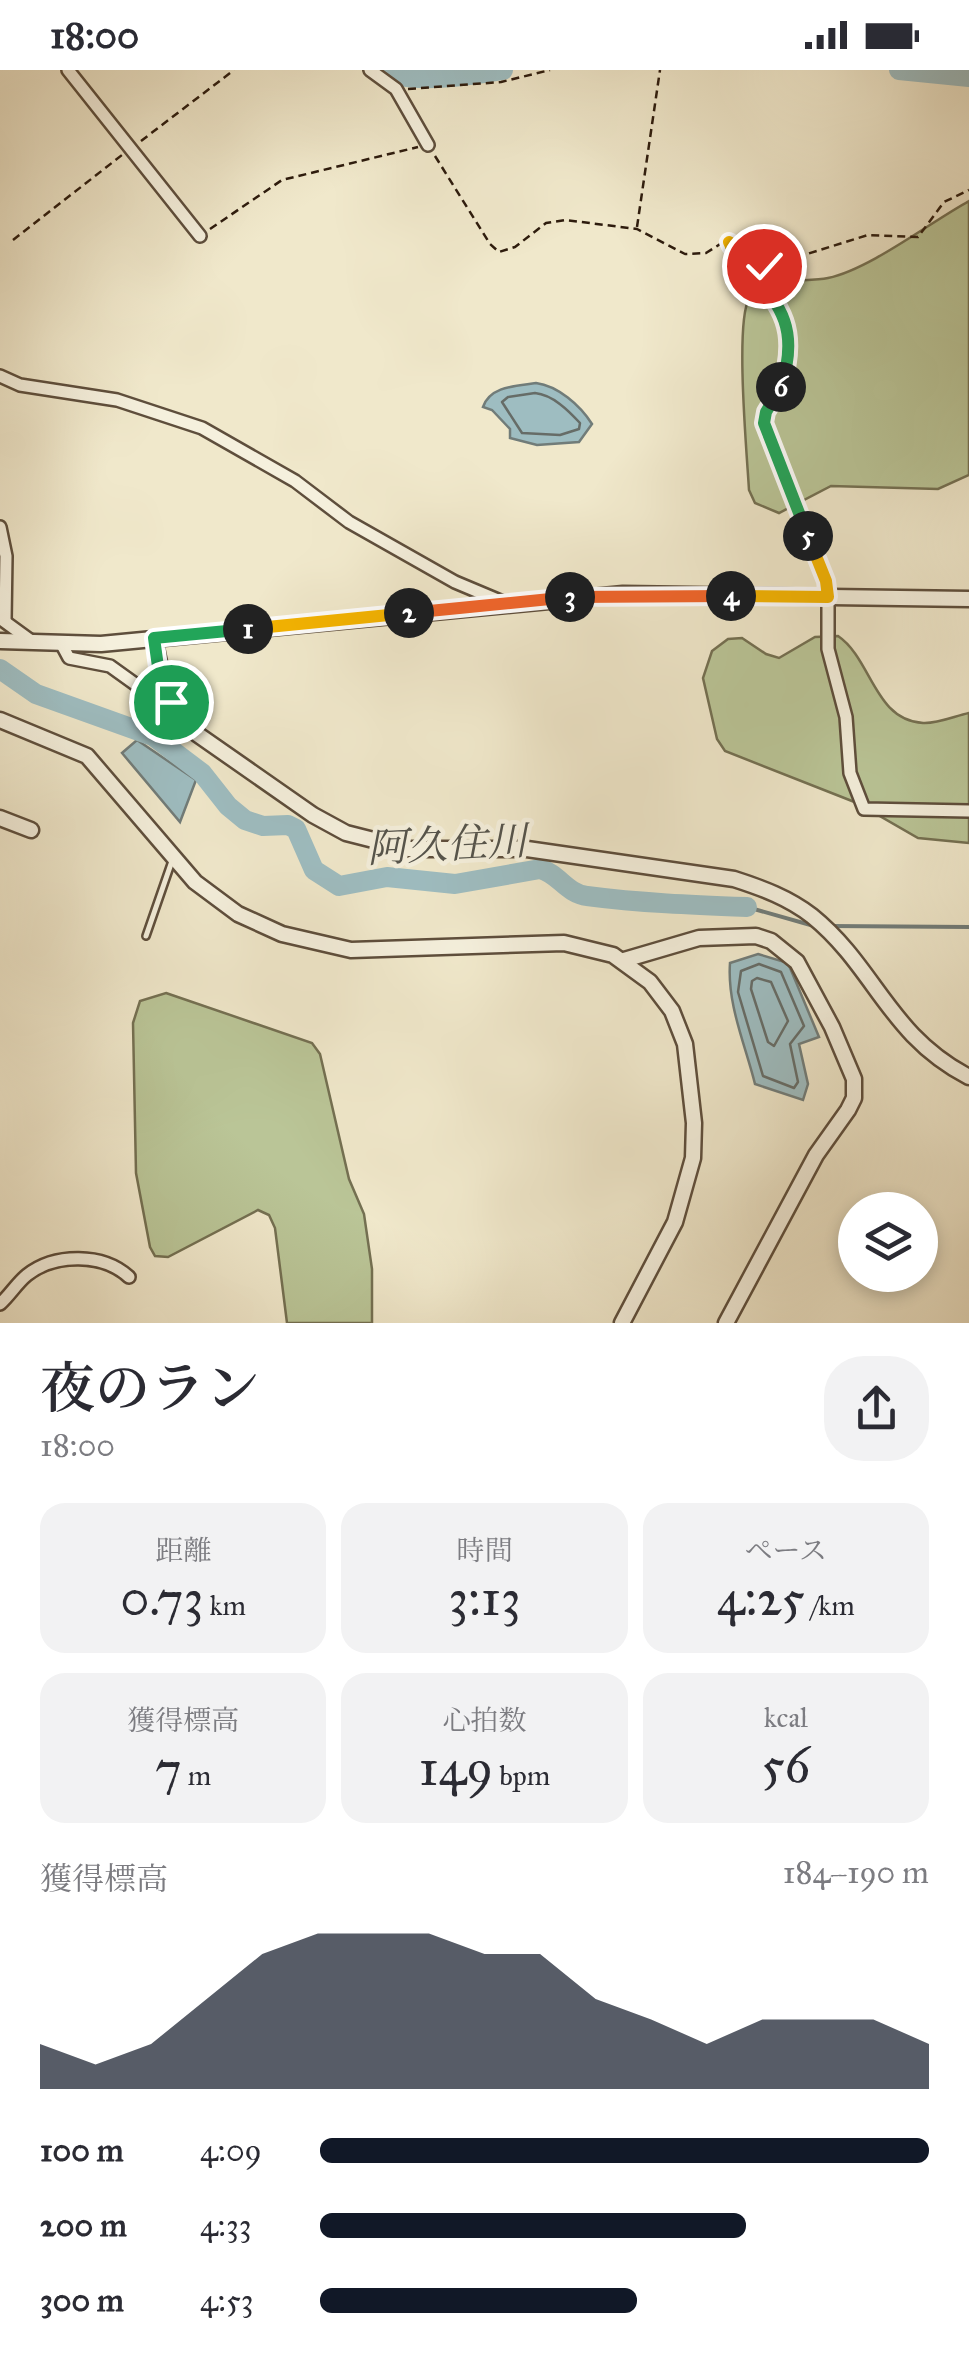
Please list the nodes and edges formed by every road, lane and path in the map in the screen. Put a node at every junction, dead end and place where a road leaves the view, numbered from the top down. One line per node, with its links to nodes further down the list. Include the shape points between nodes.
1 (68, 70): 8 (street)
2 (234, 70): 8 (path)
3 (370, 70): 6 (street)
4 (550, 70): 6 (path, via 502,82)
5 (660, 70): 10 (path)
6 (396, 89): 7 (street)
7 (428, 145): 10 (path, via 499,252 546,222); 11 (path, via 282,180)
8 (129, 150): 11 (street); 12 (path)
9 (969, 190): 13 (path, via 944,202 924,232 910,239 868,235 764,266)
10 (637, 229): 13 (path, via 685,254)
11 (200, 236)
12 (12, 240)
13 (729, 242): 16 (path, via 787,322 790,358 764,423)
14 (0, 376): 18 (street, via 117,400 202,428 376,538)
15 (0, 527): 19 (street, via 6,556)
16 (828, 597): 17 (street); 18 (street, via 622,594); 26 (street, via 828,648 846,718 850,773 864,809)
17 (969, 599)
18 (504, 603): 20 (street)
19 (2, 620): 22 (street)
20 (154, 638): 23 (street); 32 (street, via 160,681 186,722 328,825 388,846 528,848 758,886 814,918 905,1030)
21 (0, 640): 22 (street)
22 (34, 643): 23 (street)
23 (62, 645): 24 (street, via 69,658 110,666)
24 (149, 694)
25 (0, 720): 29 (street, via 87,756)
26 (969, 812)
27 (0, 818): 28 (street)
28 (30, 830)
29 (173, 858): 30 (lane); 31 (street, via 238,914 306,942 378,950 564,943)
30 (146, 936)
31 (624, 960): 35 (street, via 650,982 678,1026 694,1123 690,1171 675,1222); 36 (street, via 698,938 772,941 797,962 854,1079 848,1110 816,1155)
32 (969, 1077)
33 (129, 1277): 34 (street, via 97,1260 61,1260 25,1276)
34 (0, 1304)
35 (622, 1323)
36 (726, 1323)

